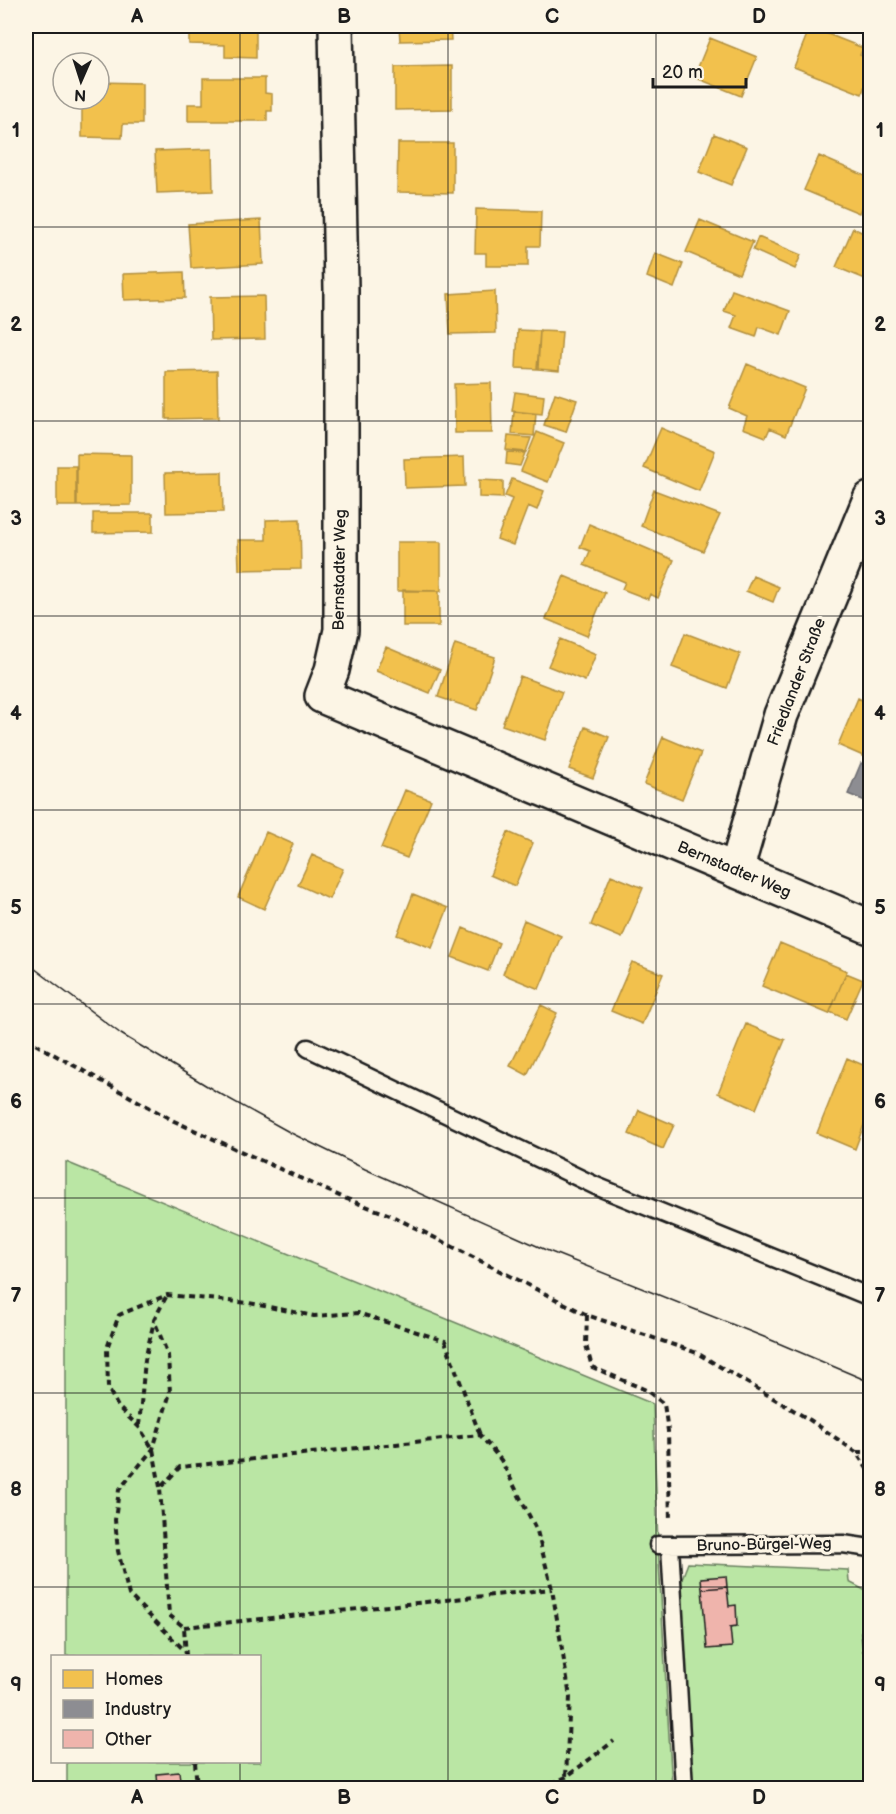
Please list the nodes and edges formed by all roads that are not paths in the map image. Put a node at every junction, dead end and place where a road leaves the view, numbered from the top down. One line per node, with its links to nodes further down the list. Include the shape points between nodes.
1 (336, 26): 3 (street, Bernstadter Weg, via 341,630 322,696)
2 (870, 498): 3 (street, Friedlander Straße, via 781,715)
3 (736, 871): 4 (street, Bernstadter Weg)
4 (870, 927)
5 (308, 1048): 6 (lane, via 596,1186)
6 (870, 1297)
7 (870, 1548): 8 (lane, Bruno-Bürgel-Weg, via 843,1544 664,1546)
8 (684, 1788)

